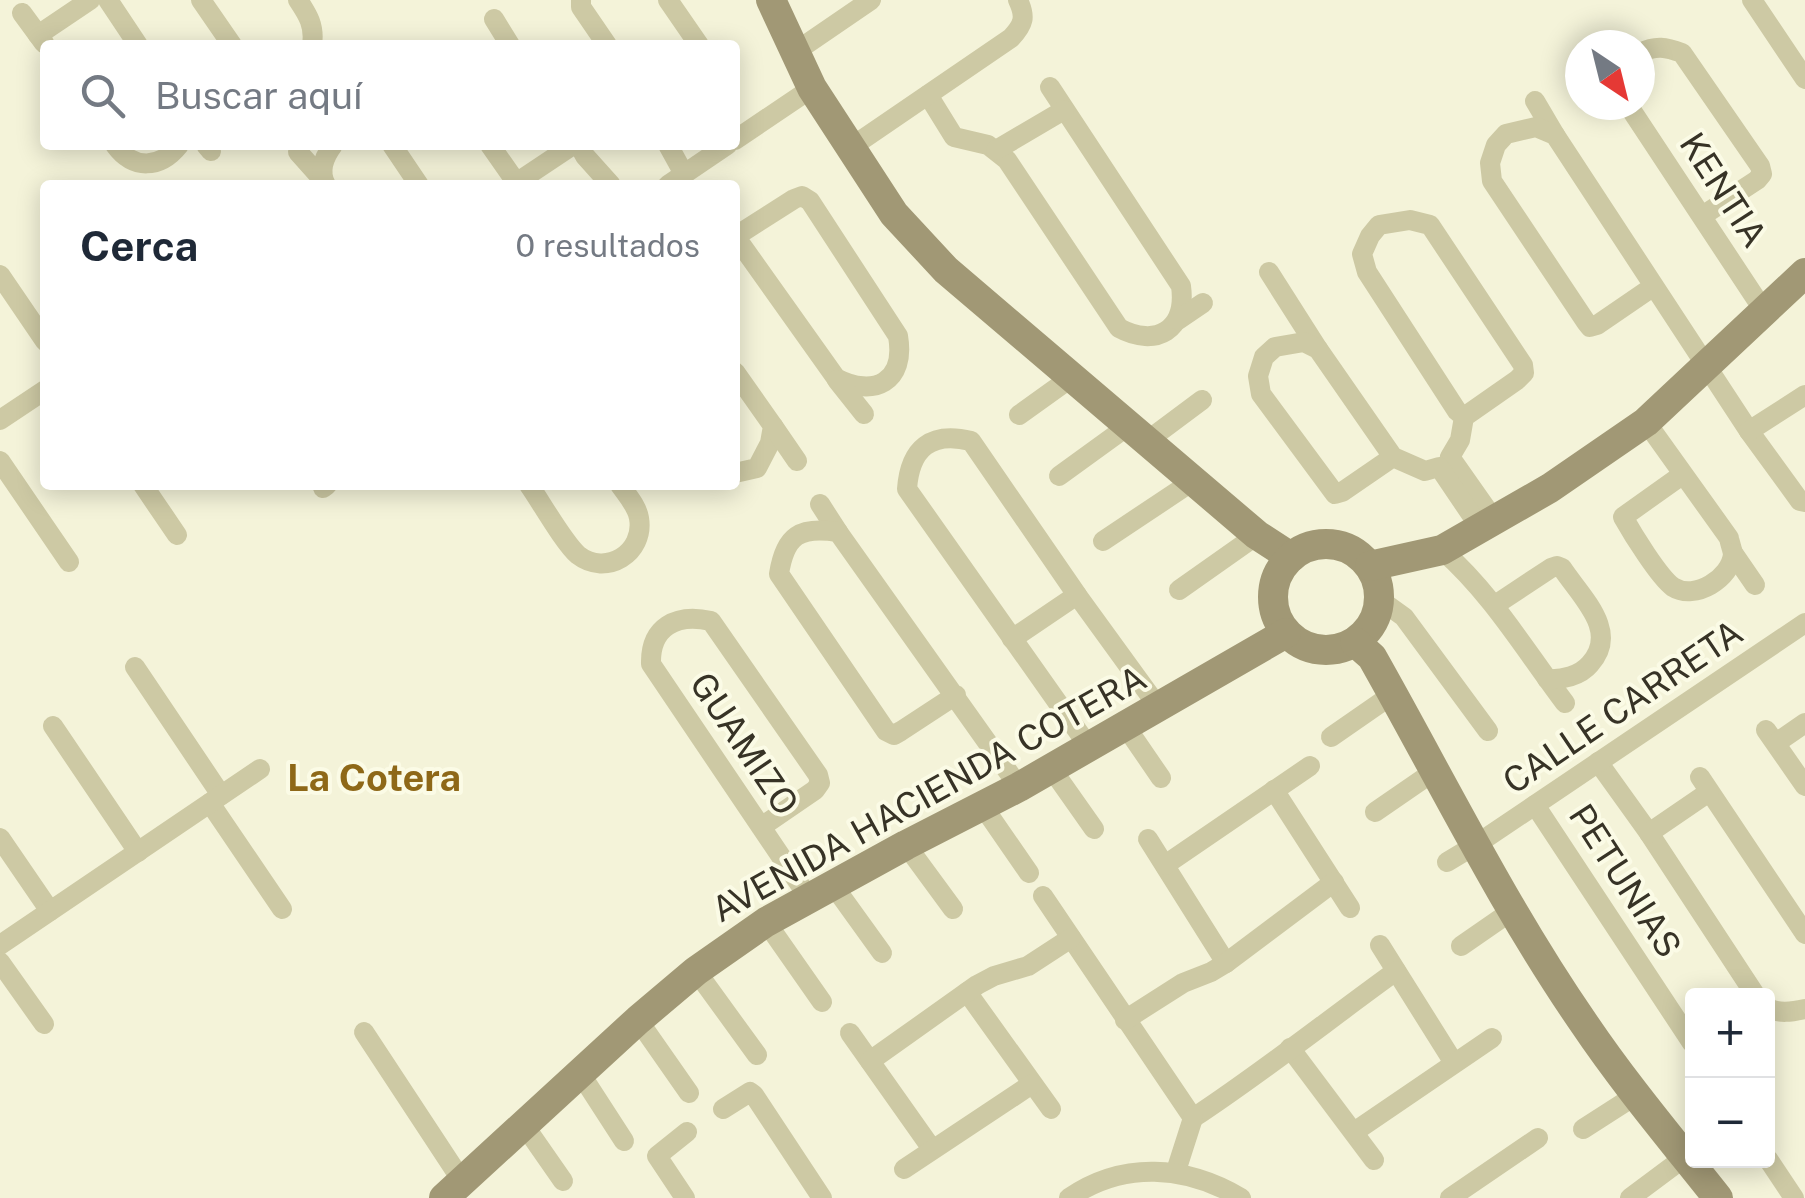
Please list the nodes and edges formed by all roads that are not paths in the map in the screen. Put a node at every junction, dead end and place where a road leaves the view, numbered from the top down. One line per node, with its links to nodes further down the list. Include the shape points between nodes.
1 (90, 0): 13 (street)
2 (108, 0): 14 (street)
3 (200, 0): 15 (street)
4 (298, 0): 16 (street, via 310,18)
5 (668, 0): 19 (street)
6 (771, 0): 21 (street)
7 (870, 0): 21 (street)
8 (1018, 0): 25 (street, via 1022,27 1012,38)
9 (1752, 0): 22 (street)
10 (580, 2): 18 (street)
11 (22, 13): 13 (street)
12 (494, 19): 17 (street)
13 (42, 40)
14 (135, 40)
15 (228, 40)
16 (313, 40)
17 (507, 40)
18 (604, 40)
19 (696, 40)
20 (1655, 48): 50 (street, via 1682,53 1760,166 1757,180)
21 (795, 52): 24 (street)
22 (1805, 79)
23 (1050, 87): 27 (street)
24 (812, 88): 30 (street); 31 (street)
25 (928, 95): 31 (street); 41 (street, via 954,137)
26 (1535, 101): 29 (street)
27 (1064, 110): 41 (street); 59 (street, via 1181,286)
28 (1638, 120): 50 (street, KENTIA)
29 (1555, 136): 56 (street); 56 (street, via 1536,127 1506,134 1490,163 1492,181 1590,326)
30 (740, 137)
31 (850, 148): 63 (street, via 894,214 946,270)
32 (119, 150): 33 (street, via 142,163)
33 (173, 150)
34 (330, 150): 45 (street)
35 (395, 150): 46 (street)
36 (493, 150): 47 (street)
37 (568, 150): 48 (street)
38 (580, 150): 49 (street)
39 (669, 150): 43 (street)
40 (720, 150): 43 (street)
41 (996, 150): 59 (street, via 1119,328 1150,337)
42 (298, 152): 44 (street)
43 (676, 179)
44 (321, 180)
45 (324, 180)
46 (416, 180)
47 (514, 180)
48 (523, 180)
49 (607, 180)
50 (1702, 216): 58 (street, KENTIA)
51 (740, 233): 64 (street, via 794,199 810,201 890,322 901,353 883,383 865,389)
52 (740, 242): 64 (street)
53 (1269, 272): 61 (street)
54 (1805, 273): 58 (street)
55 (0, 276): 60 (street)
56 (1654, 286): 62 (street)
57 (1202, 302): 59 (street)
58 (1764, 311): 62 (street)
59 (1178, 320)
60 (40, 335)
61 (1318, 349): 77 (street); 77 (street, via 1304,342 1275,347 1258,376 1261,394 1335,494)
62 (1707, 365): 73 (street); 75 (street)
63 (1072, 377): 70 (street); 76 (street)
64 (836, 378): 69 (street)
65 (740, 379): 74 (street)
66 (40, 393): 72 (street)
67 (1805, 395): 75 (street)
68 (1202, 400): 76 (street)
69 (864, 414)
70 (1019, 414)
71 (1464, 417): 71 (street, via 1367,272 1362,254 1379,225 1430,225 1523,365 1518,380); 89 (street, via 1450,457)
72 (0, 420)
73 (1646, 422): 81 (street); 89 (street)
74 (773, 426): 79 (street); 80 (street, via 758,468)
75 (1749, 431): 88 (street)
76 (1137, 433): 82 (street); 83 (street)
77 (1393, 456): 89 (street, via 1425,471 1439,467)
78 (0, 460): 97 (street)
79 (797, 461)
80 (740, 473)
81 (1682, 474): 95 (street); 95 (street, via 1623,517 1669,584 1681,591 1717,581)
82 (1059, 476)
83 (1193, 481): 92 (street); 93 (street)
84 (146, 490): 91 (street)
85 (532, 490): 86 (street, via 576,554 602,563 623,559 636,544 638,513)
86 (623, 490)
87 (820, 504): 90 (street)
88 (1803, 504)
89 (1488, 525): 94 (street)
90 (838, 532): 111 (street); 111 (street, via 798,534 782,554 780,574 886,731 901,732)
91 (177, 535)
92 (1257, 535): 96 (street); 100 (street)
93 (1104, 541)
94 (1442, 550): 98 (street); 103 (street)
95 (1733, 553): 99 (street)
96 (1292, 557): 98 (street, via 1333,544); 105 (street, via 1274,586 1277,619)
97 (69, 562)
98 (1370, 566): 102 (street)
99 (1755, 585)
100 (1179, 590)
101 (1077, 595): 106 (street); 106 (street, via 971,441 952,436 920,450 907,489); 113 (street)
102 (1380, 599): 107 (street, via 1368,631); 117 (street, via 1404,616)
103 (1495, 605): 109 (street); 109 (street, via 1551,568 1562,568 1601,626 1603,642 1586,670)
104 (1805, 623): 120 (street, CALLE CARRETA)
105 (1286, 633): 107 (street, via 1319,650); 113 (street, AVENIDA HACIENDA COTERA)
106 (1012, 638): 119 (street)
107 (1355, 642): 110 (street)
108 (134, 667): 129 (street)
109 (1547, 680): 112 (street)
110 (1393, 694): 118 (street); 124 (street)
111 (956, 696): 127 (street)
112 (1565, 702)
113 (1159, 708): 116 (street, AVENIDA HACIENDA COTERA)
114 (1805, 723): 126 (street, via 1771,737)
115 (53, 726): 140 (street)
116 (1126, 726): 119 (street, AVENIDA HACIENDA COTERA); 125 (street)
117 (1488, 730)
118 (1332, 737)
119 (1089, 747): 122 (street, AVENIDA HACIENDA COTERA)
120 (1598, 762): 131 (street, CALLE CARRETA); 135 (street)
121 (1310, 766): 128 (street)
122 (1052, 768): 127 (street, AVENIDA HACIENDA COTERA); 134 (street)
123 (260, 770): 129 (street)
124 (1436, 770): 132 (street); 138 (street)
125 (1162, 778)
126 (1805, 786)
127 (1019, 787): 130 (street, AVENIDA HACIENDA COTERA)
128 (1274, 790): 142 (street); 144 (street)
129 (216, 799): 140 (street); 149 (street)
130 (982, 805): 139 (street, AVENIDA HACIENDA COTERA); 143 (street)
131 (1536, 805): 138 (street, CALLE CARRETA); 172 (street, PETUNIAS)
132 (1375, 812)
133 (761, 827): 133 (street, GUAMIZO, via 816,790 818,775 711,620 683,618 656,636 651,664); 145 (street, GUAMIZO)
134 (1094, 829)
135 (1649, 833): 153 (street, via 1705,784); 163 (street)
136 (0, 838): 151 (street)
137 (1148, 839): 142 (street)
138 (1477, 844): 141 (street, CALLE CARRETA); 150 (street)
139 (906, 845): 145 (street, AVENIDA HACIENDA COTERA); 147 (street)
140 (138, 852): 151 (street)
141 (1447, 862)
142 (1164, 865): 160 (street)
143 (1029, 874)
144 (1334, 882): 148 (street); 160 (street)
145 (821, 891): 152 (street, AVENIDA HACIENDA COTERA); 158 (street, GUAMIZO)
146 (1043, 896): 154 (street)
147 (953, 908)
148 (1350, 908)
149 (282, 909)
150 (1513, 910): 157 (street); 182 (street)
151 (50, 912): 155 (street)
152 (766, 922): 161 (street, AVENIDA HACIENDA COTERA); 165 (street)
153 (1805, 934)
154 (1071, 938): 164 (street, via 1028,966); 169 (street)
155 (0, 945)
156 (1380, 945): 162 (street)
157 (1460, 946)
158 (882, 953)
159 (0, 962): 170 (street)
160 (1226, 964): 169 (street, via 1183,982)
161 (696, 971): 168 (street, AVENIDA HACIENDA COTERA); 176 (street)
162 (1396, 971): 175 (street); 178 (street)
163 (1751, 988)
164 (967, 992): 177 (street); 180 (street)
165 (822, 1002)
166 (1805, 1008): 167 (street)
167 (1775, 1012)
168 (638, 1020): 179 (street, AVENIDA HACIENDA COTERA); 181 (street)
169 (1125, 1020): 185 (street)
170 (44, 1024)
171 (364, 1032): 201 (street)
172 (1685, 1032)
173 (850, 1033): 177 (street)
174 (1492, 1038): 178 (street)
175 (1290, 1048): 185 (street); 189 (street)
176 (757, 1055)
177 (870, 1061): 192 (street)
178 (1454, 1064): 189 (street)
179 (580, 1073): 186 (street, AVENIDA HACIENDA COTERA); 191 (street)
180 (1032, 1084): 184 (street); 192 (street)
181 (689, 1093)
182 (1636, 1095): 187 (street); 193 (street)
183 (724, 1109): 203 (street, via 750,1092)
184 (1051, 1109)
185 (1193, 1118): 199 (street)
186 (524, 1125): 200 (street); 201 (street, AVENIDA HACIENDA COTERA)
187 (1583, 1129)
188 (688, 1132): 202 (street, via 657,1156)
189 (1354, 1132): 195 (street)
190 (1538, 1138): 206 (street)
191 (624, 1141)
192 (932, 1149): 198 (street)
193 (1685, 1156)
194 (1685, 1158): 207 (street)
195 (1374, 1160)
196 (1695, 1168): 208 (street)
197 (1774, 1168): 209 (street)
198 (904, 1169)
199 (1176, 1172): 204 (street, via 1130,1173 1088,1184); 205 (street)
200 (563, 1181)
201 (453, 1189)
202 (684, 1198)
203 (822, 1198)
204 (1068, 1198)
205 (1241, 1198)
206 (1450, 1198)
207 (1630, 1198)
208 (1718, 1198)
209 (1794, 1198)

